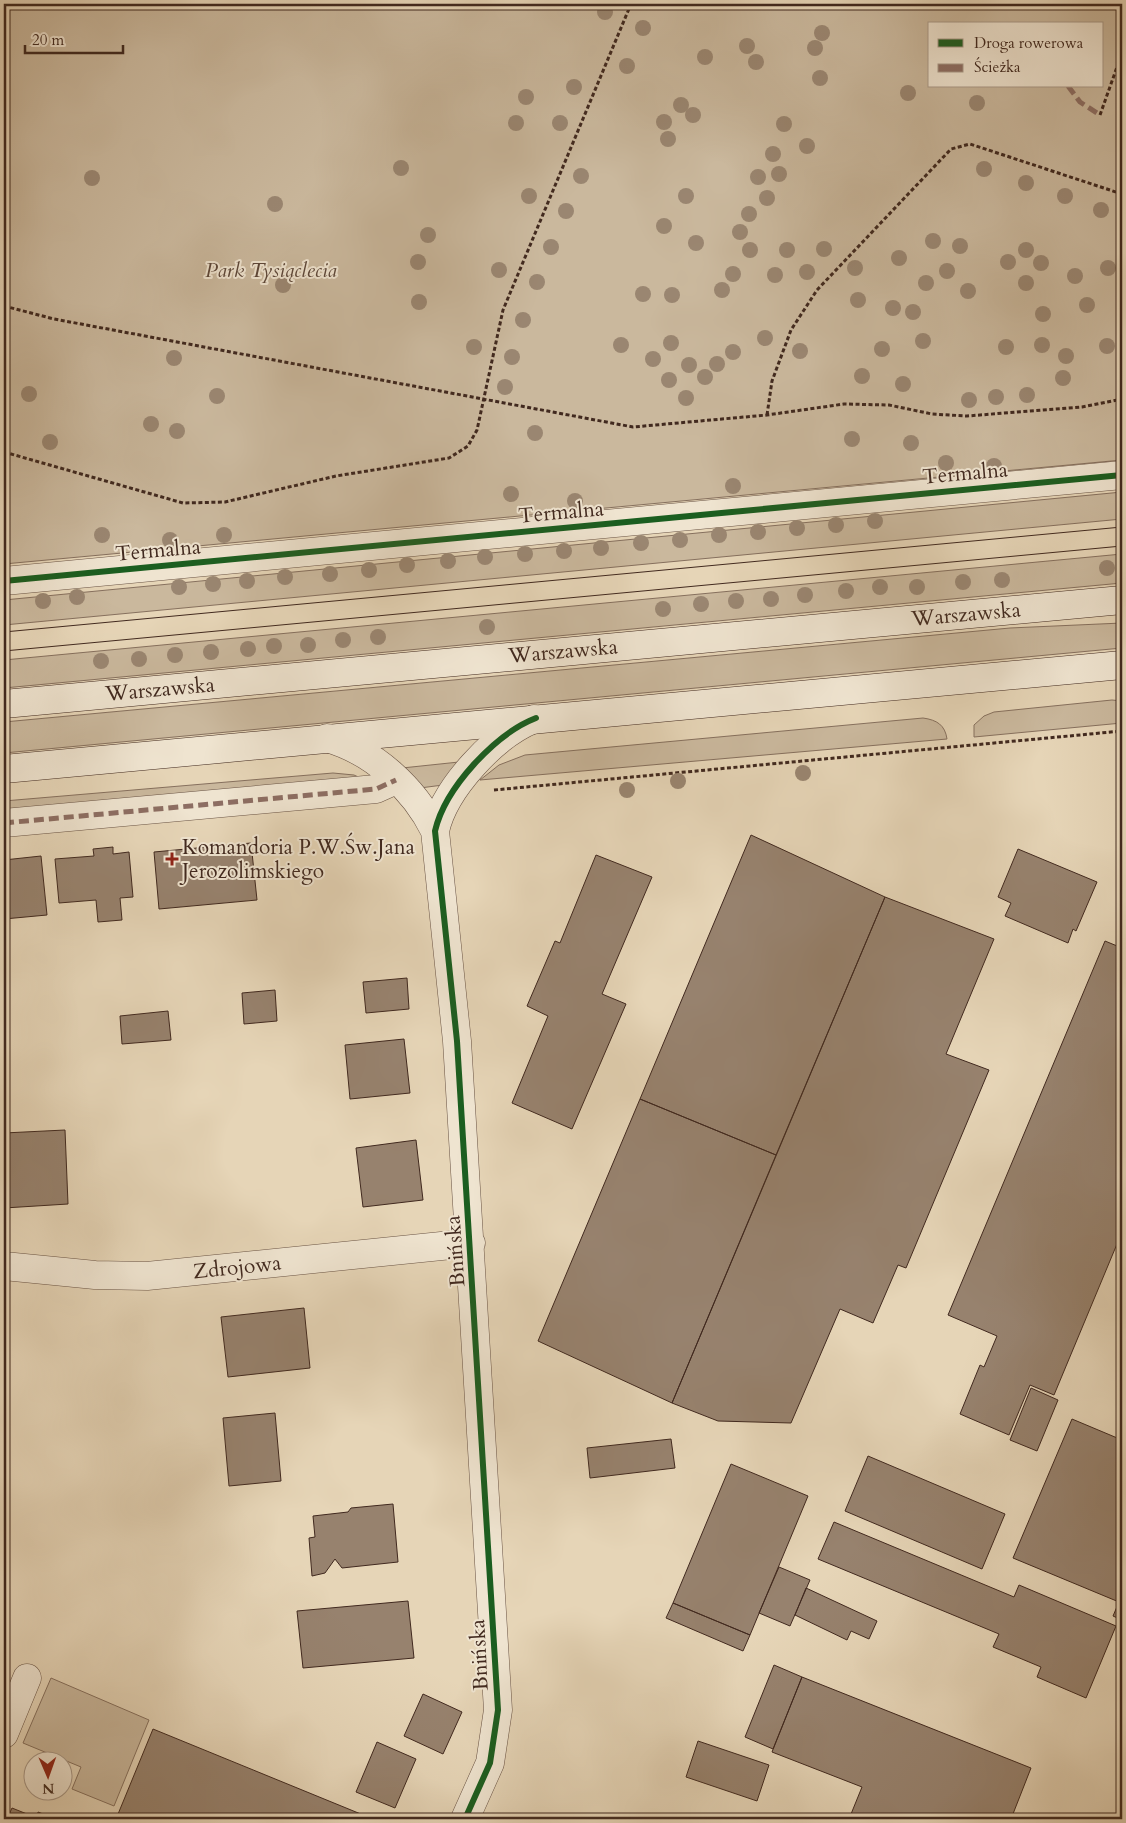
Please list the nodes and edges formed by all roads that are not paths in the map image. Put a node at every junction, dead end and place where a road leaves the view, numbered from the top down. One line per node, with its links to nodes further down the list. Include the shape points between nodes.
1 (1122, 475): 2 (street, Termalna)
2 (4, 582)
3 (1122, 600): 5 (street, Warszawska)
4 (1122, 665): 6 (street)
5 (4, 704)
6 (536, 718): 7 (street); 11 (street, Bnińska, via 516,727 477,761 450,797)
7 (327, 738): 8 (street); 9 (street, Bnińska, via 366,755)
8 (4, 769)
9 (396, 780): 10 (street, via 376,789); 11 (street, Bnińska)
10 (4, 823)
11 (435, 831): 12 (street, Bnińska, via 457,1041)
12 (470, 1243): 13 (street, Zdrojowa, via 147,1276 95,1275); 16 (street, Bnińska, via 498,1710 490,1763)
13 (4, 1266)
14 (27, 1678): 15 (street)
15 (4, 1734)
16 (465, 1819)

